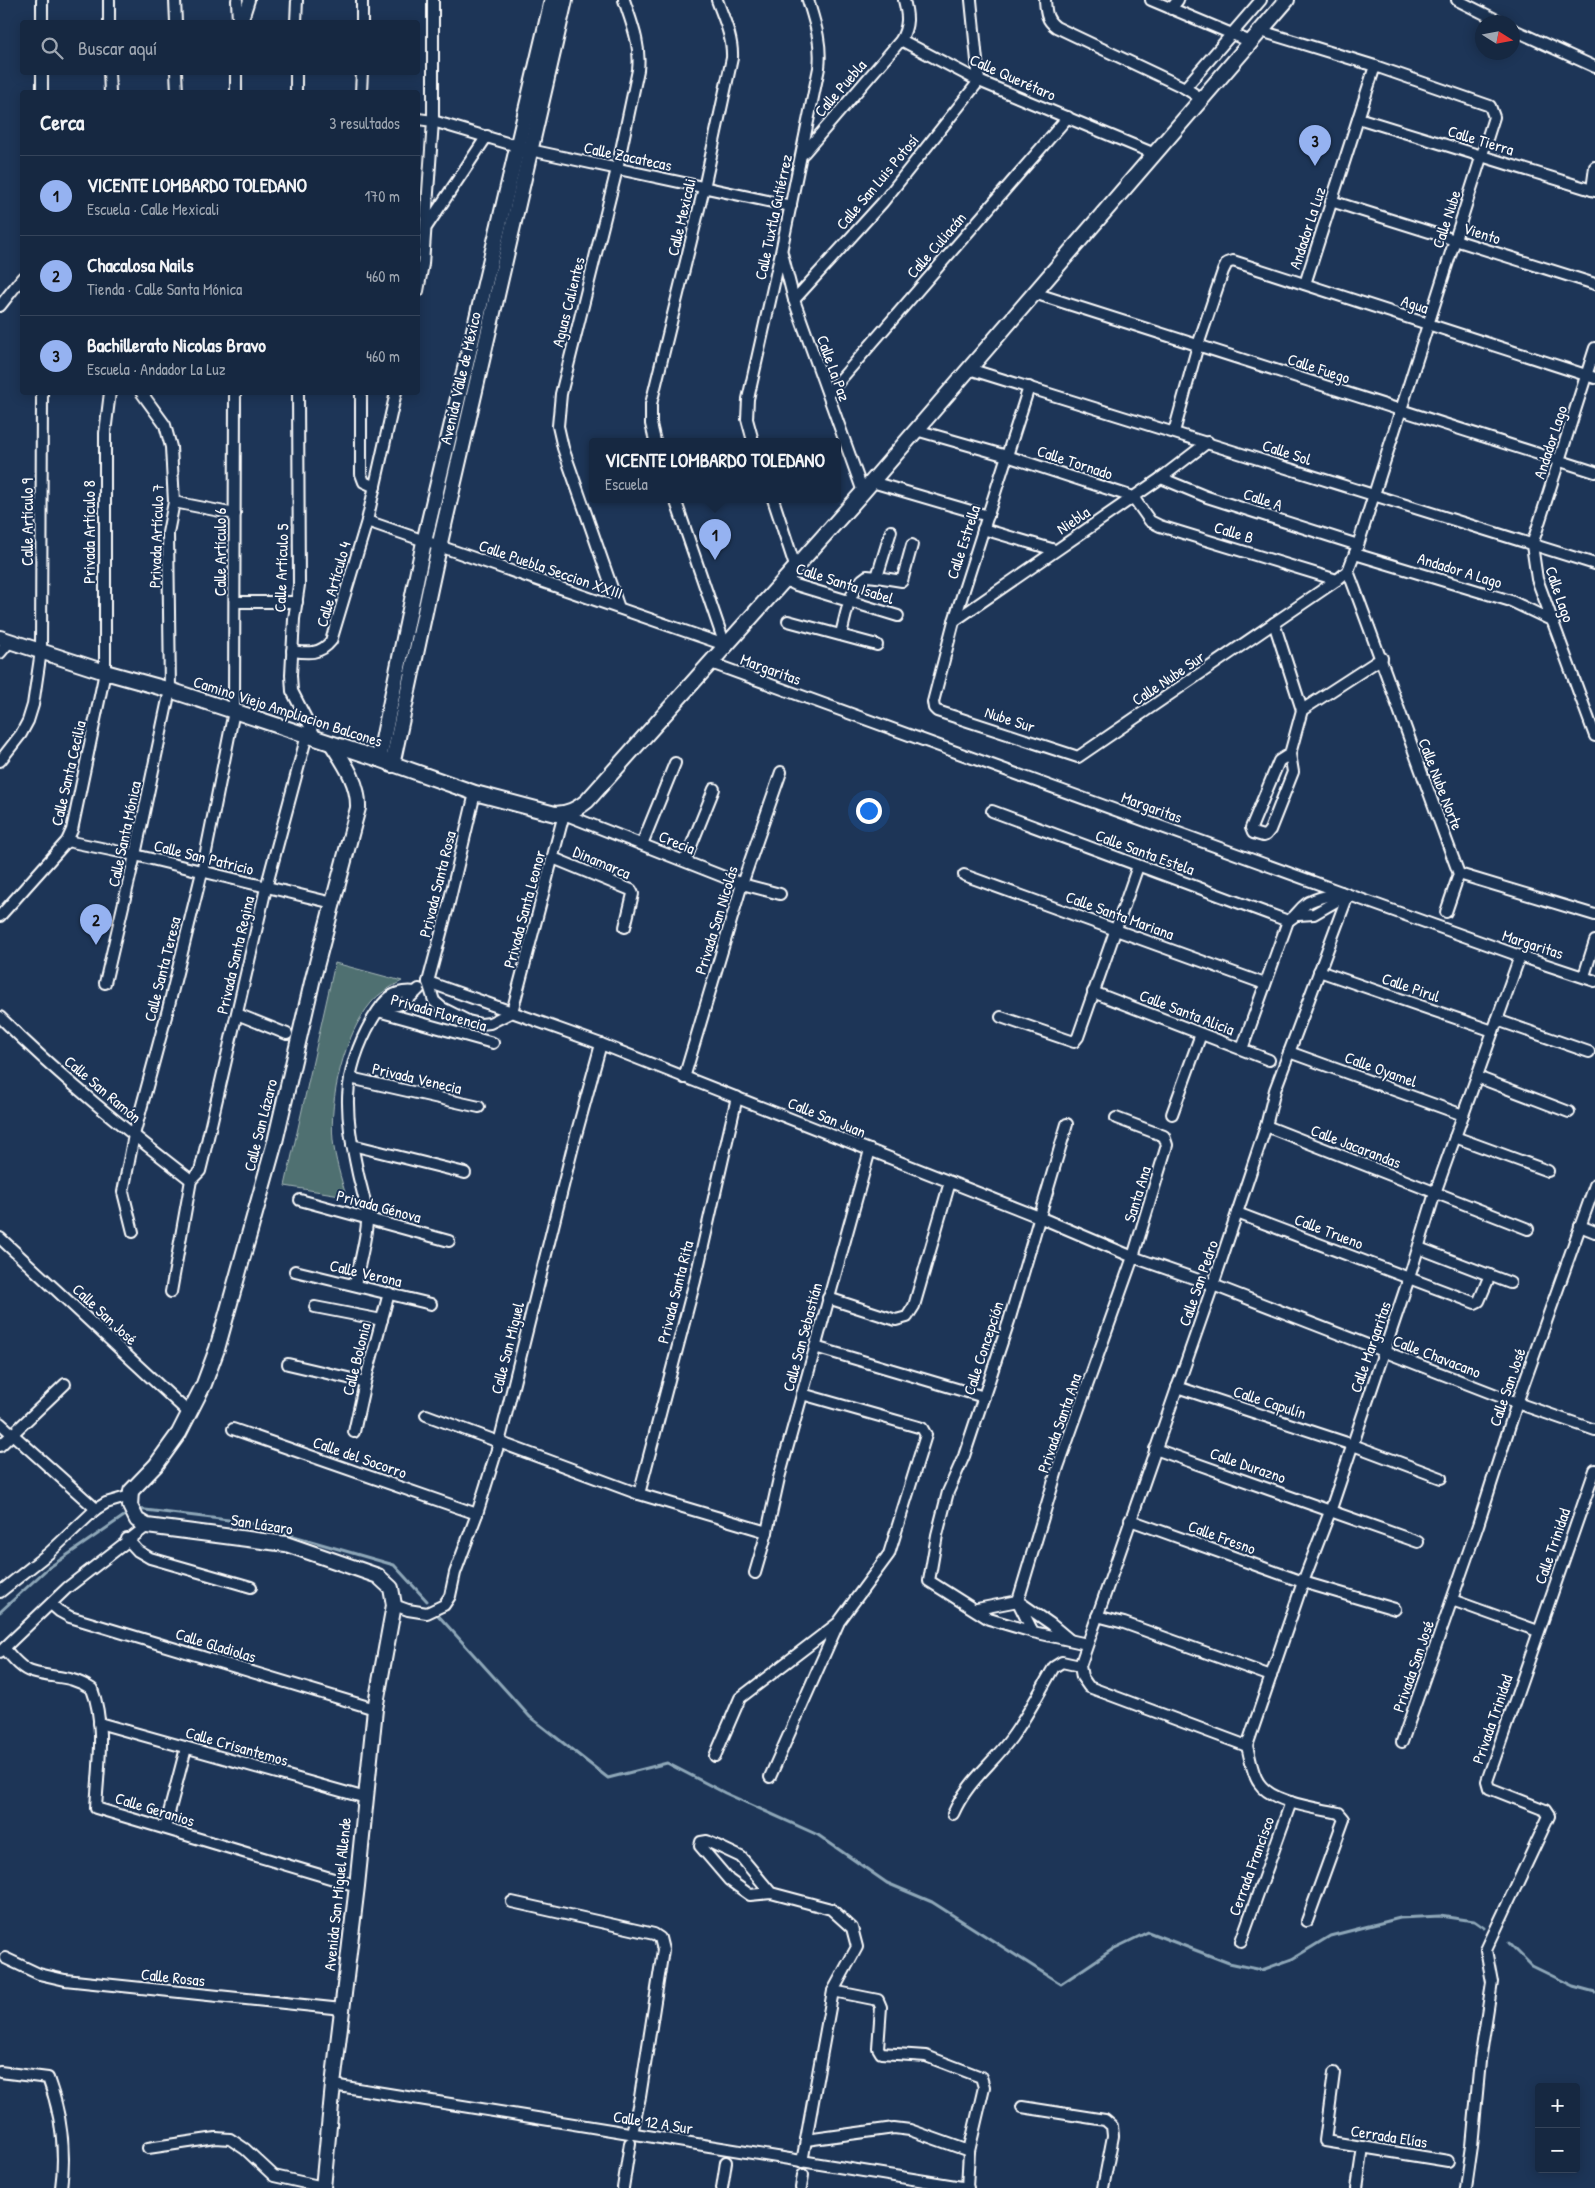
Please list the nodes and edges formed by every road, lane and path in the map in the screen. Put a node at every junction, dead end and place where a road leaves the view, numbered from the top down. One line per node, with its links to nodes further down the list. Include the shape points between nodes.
1 (42, 0): 24 (street)
2 (109, 0): 25 (street)
3 (176, 0): 26 (street)
4 (237, 0): 27 (street)
5 (249, 0): 28 (street)
6 (297, 0): 29 (street)
7 (362, 0): 30 (street)
8 (433, 0): 56 (street)
9 (552, 0): 58 (main road, Avenida Valle de México)
10 (565, 0): 58 (main road, Avenida Valle de México)
11 (624, 0): 63 (street, Aguas Calientes, via 640,55)
12 (717, 0): 64 (street, Calle Mexicali, via 731,40 732,58)
13 (808, 0): 60 (street, Calle Tuxtla Gutiérrez, via 821,51)
14 (904, 0): 34 (street, via 909,17)
15 (971, 0): 44 (street)
16 (1045, 0): 45 (street, via 1049,22)
17 (1151, 0): 22 (street)
18 (1178, 0): 22 (street)
19 (1261, 0): 33 (street)
20 (1287, 0): 31 (main road)
21 (1457, 0): 23 (street)
22 (1170, 9): 33 (street)
23 (1487, 15)
24 (42, 20)
25 (109, 20)
26 (176, 20)
27 (238, 20)
28 (243, 20)
29 (296, 20)
30 (362, 20)
31 (1261, 30): 35 (main road); 36 (street, Calle Nube)
32 (1520, 32): 37 (street)
33 (1232, 34): 35 (street); 45 (street)
34 (901, 40): 44 (street, Calle Querétaro); 60 (street, Calle Puebla)
35 (1251, 42): 52 (main road)
36 (1375, 66): 54 (street, Andador La Luz); 61 (street, Calle Nube, via 1490,106 1494,117)
37 (1595, 67)
38 (42, 75): 46 (street)
39 (110, 75): 47 (street)
40 (176, 75): 48 (street)
41 (236, 75): 49 (street)
42 (296, 75): 50 (street)
43 (362, 75): 51 (street)
44 (979, 81): 53 (street, Calle Querétaro); 76 (street, Calle San Luis Potosí, via 883,202)
45 (1185, 88): 52 (street)
46 (42, 90)
47 (110, 90)
48 (177, 90)
49 (236, 90)
50 (296, 90)
51 (361, 90)
52 (1202, 99): 59 (main road)
53 (1068, 117): 59 (street, Calle Querétaro); 84 (street, Calle Culiacán)
54 (1358, 118): 61 (street, Calle Tierra); 66 (street, Andador La Luz)
55 (420, 119): 56 (street, Calle Zacatecas)
56 (432, 121): 57 (street, Calle Zacatecas); 68 (street)
57 (487, 136): 58 (street, Calle Zacatecas); 68 (street)
58 (524, 148): 63 (street, Calle Zacatecas); 114 (main road, Avenida Valle de México); 117 (main road, Avenida Valle de México)
59 (1155, 154): 75 (main road)
60 (802, 155): 67 (street, Calle Tuxtla Gutiérrez)
61 (1482, 155): 65 (street, Calle Tierra); 69 (street, Calle Nube)
62 (1595, 167): 65 (street)
63 (617, 169): 64 (street, Calle Zacatecas); 129 (street, Aguas Calientes, via 561,394 558,426)
64 (704, 188): 67 (street, Calle Zacatecas); 95 (street, Calle Mexicali, via 651,404)
65 (1594, 191)
66 (1332, 201): 69 (street, Viento); 73 (street, Andador La Luz)
67 (790, 206): 70 (street, Calle Tuxtla Gutiérrez)
68 (426, 226): 71 (street)
69 (1455, 240): 74 (street, Viento); 78 (street, Calle Nube)
70 (781, 252): 76 (street, Calle La Paz); 96 (street, Calle Tuxtla Gutiérrez, via 748,399 747,419)
71 (420, 280)
72 (20, 281): 77 (street)
73 (1305, 284): 78 (street, Agua); 79 (street, Agua, via 1233,261 1227,263)
74 (1595, 284)
75 (1034, 294): 79 (street, Calle Fuego); 81 (main road)
76 (794, 300): 84 (street, Calle La Paz)
77 (0, 306)
78 (1428, 324): 82 (street, Agua); 92 (street, Calle Nube)
79 (1198, 345): 92 (street, Calle Fuego); 94 (street)
80 (1595, 348): 82 (street, Andador Lago)
81 (969, 369): 83 (street, Calle Sol); 93 (main road)
82 (1591, 376): 99 (street, Andador Lago)
83 (1029, 387): 94 (street, Calle Sol); 98 (street, Calle Estrella)
84 (828, 394): 103 (street, Calle La Paz)
85 (42, 395): 139 (street, Calle Artículo 9)
86 (110, 395): 144 (street, Privada Artículo 8, via 104,443)
87 (143, 395): 106 (street, Privada Artículo 7, via 170,435)
88 (235, 395): 109 (street, Calle Artículo 6)
89 (298, 395): 128 (street, Calle Artículo 5)
90 (361, 395): 102 (street, via 362,474 364,482)
91 (395, 395): 102 (street, Calle Artículo 4)
92 (1401, 410): 99 (street, Calle Fuego); 104 (street, Calle Nube)
93 (916, 430): 98 (street, Calle Tornado); 103 (main road)
94 (1174, 432): 97 (street, Calle Sol)
95 (654, 438)
96 (752, 438)
97 (1208, 442): 101 (street, Niebla); 104 (street, Calle Sol)
98 (1007, 456): 105 (street, Calle Tornado); 110 (street, Calle Estrella)
99 (1560, 461): 100 (street, Calle Fuego); 115 (street, Andador Lago)
100 (1595, 472)
101 (1160, 478): 105 (street, Niebla); 119 (street, Calle A)
102 (375, 487): 111 (street, Calle Artículo 4)
103 (867, 487): 110 (street); 121 (main road)
104 (1374, 495): 115 (street, Calle Sol); 119 (street, Calle Nube)
105 (1133, 497): 118 (street, Niebla); 125 (street, Calle B, via 1150,521 1160,526)
106 (174, 502): 109 (street); 145 (street, Privada Artículo 7, via 168,533)
107 (676, 503): 137 (street)
108 (773, 503): 121 (street)
109 (235, 514): 127 (street, Calle Artículo 6)
110 (988, 516): 112 (street, Calle Estrella)
111 (367, 521): 114 (street, Calle Puebla Seccion XXIII); 140 (street, Calle Artículo 4, via 331,641 327,647 312,654)
112 (983, 528): 118 (street); 132 (street, Calle Estrella)
113 (891, 531): 123 (street)
114 (424, 542): 117 (street, Calle Puebla Seccion XXIII); 155 (main road, Avenida Valle de México)
115 (1532, 544): 120 (street, Calle Sol); 133 (street, Calle Lago, via 1537,579)
116 (912, 545): 123 (street, via 902,581)
117 (439, 547): 129 (street, Calle Puebla Seccion XXIII); 155 (main road, Avenida Valle de México)
118 (1055, 550): 132 (street, Niebla)
119 (1356, 550): 122 (street, Calle Nube); 133 (street, Andador A Lago, via 1511,601)
120 (1595, 564)
121 (795, 566): 124 (main road)
122 (1348, 571): 125 (street, Calle Nube Sur); 142 (street, Calle Nube Norte)
123 (878, 577): 126 (street, via 866,576 861,580)
124 (784, 579): 126 (street, Calle Santa Isabel); 137 (main road)
125 (1338, 580): 134 (street, Calle Nube Sur)
126 (850, 600): 130 (street, Calle Santa Isabel); 135 (street)
127 (235, 602): 128 (street); 148 (street, Calle Artículo 6)
128 (297, 602): 140 (street, Calle Artículo 5)
129 (619, 608): 137 (street, Calle Puebla Seccion XXIII)
130 (898, 616)
131 (788, 621): 135 (street)
132 (954, 621): 146 (street, Calle Estrella)
133 (1553, 621): 149 (street, Calle Lago)
134 (1274, 623): 147 (street); 153 (street, Calle Nube Sur)
135 (841, 634): 138 (street)
136 (5, 640): 139 (main road, Camino Viejo Ampliacion Balcones); 141 (street)
137 (725, 645): 143 (main road)
138 (877, 645)
139 (41, 651): 144 (main road, Camino Viejo Ampliacion Balcones); 154 (street, Calle Artículo 9, via 28,721)
140 (292, 651): 150 (street, Calle Artículo 5, via 292,691 315,732)
141 (0, 653)
142 (1382, 658): 147 (street); 170 (street, Calle Nube Norte)
143 (711, 663): 161 (main road, via 587,801); 174 (street, Margaritas)
144 (105, 672): 145 (main road, Camino Viejo Ampliacion Balcones); 162 (street, Calle Santa Cecilia)
145 (170, 690): 148 (main road, Camino Viejo Ampliacion Balcones); 164 (street, Calle Santa Mónica)
146 (934, 708): 153 (street, Nube Sur)
147 (1302, 710): 152 (street)
148 (234, 711): 150 (main road, Camino Viejo Ampliacion Balcones); 168 (street, Calle Santa Teresa)
149 (1595, 736)
150 (312, 737): 151 (main road, Camino Viejo Ampliacion Balcones); 172 (street, Privada Santa Regina)
151 (332, 744): 155 (main road, Camino Viejo Ampliacion Balcones); 175 (main road, Calle San Lázaro, via 358,796 354,828)
152 (1290, 754): 152 (street, via 1293,772 1270,830 1263,836 1253,833 1251,828 1279,761)
153 (1078, 757)
154 (0, 761)
155 (385, 762): 159 (main road, Camino Viejo Ampliacion Balcones)
156 (675, 763): 163 (street)
157 (780, 772): 171 (street, Privada San Nicolás)
158 (714, 789): 166 (street)
159 (475, 793): 161 (main road, Camino Viejo Ampliacion Balcones); 187 (street, Privada Santa Rosa)
160 (992, 811): 167 (street, Calle Santa Estela)
161 (564, 814): 163 (street, Crecia); 165 (street, Privada Santa Leonor)
162 (67, 841): 164 (street, Calle San Patricio); 177 (street, Calle Santa Cecilia)
163 (642, 844): 166 (street, Crecia)
164 (135, 855): 168 (street, Calle San Patricio); 188 (street, Calle Santa Mónica)
165 (554, 858): 180 (street, Dinamarca, via 631,890 633,894); 192 (street, Privada Santa Leonor)
166 (684, 861): 171 (street, Crecia)
167 (1138, 866): 179 (street, Calle Santa Estela); 181 (street)
168 (202, 872): 172 (street, Calle San Patricio); 217 (street, Calle Santa Teresa)
169 (964, 874): 181 (street, Calle Santa Mariana)
170 (1459, 874): 176 (street); 178 (street)
171 (742, 884): 173 (street, Crecia); 208 (street, Privada San Nicolás)
172 (266, 888): 175 (street, Calle San Patricio); 193 (street, Privada Santa Regina)
173 (780, 894)
174 (1344, 894): 179 (street, via 1314,914 1298,915); 183 (street, Margaritas); 184 (street, Calle San Pedro)
175 (333, 903): 260 (main road, Calle San Lázaro, via 274,1142 217,1349)
176 (1446, 912)
177 (0, 916)
178 (1595, 916)
179 (1288, 921): 189 (street)
180 (625, 927)
181 (1115, 930): 189 (street, Calle Santa Mariana); 190 (street)
182 (1595, 941): 185 (street)
183 (1520, 956): 185 (street, Margaritas); 196 (street, Calle Margaritas)
184 (1319, 972): 197 (street, Calle Pirul); 203 (street, Calle San Pedro)
185 (1584, 976): 186 (street, Margaritas)
186 (1595, 981)
187 (428, 982): 191 (street, via 407,1001 394,1007); 192 (street, Calle San Juan); 192 (street, via 430,992 442,1008 468,1021 490,1023)
188 (104, 983)
189 (1265, 984): 202 (street)
190 (1094, 992): 195 (street, via 1074,1042); 199 (street, Calle Santa Alicia)
191 (380, 1007): 200 (street, Privada Florencia); 207 (street, via 355,1056)
192 (512, 1012): 201 (street, Calle San Juan)
193 (237, 1014): 198 (street); 223 (street, Privada Santa Regina, via 200,1171)
194 (0, 1018): 217 (street, Calle San Ramón)
195 (1001, 1018)
196 (1497, 1020): 197 (street, Calle Margaritas); 204 (street)
197 (1493, 1031): 206 (street, Calle Margaritas)
198 (287, 1034)
199 (1201, 1034): 202 (street, Calle Santa Alicia); 212 (street)
200 (493, 1043)
201 (601, 1044): 208 (street, Calle San Juan); 267 (street, Calle San Miguel)
202 (1242, 1049): 205 (street, Calle Santa Alicia)
203 (1289, 1052): 213 (street, Calle Oyamel); 216 (street, Calle San Pedro, via 1274,1090)
204 (1589, 1052)
205 (1269, 1060)
206 (1477, 1077): 211 (street); 213 (street, Calle Margaritas)
207 (350, 1078): 210 (street, Privada Venecia); 219 (street, via 346,1108)
208 (684, 1078): 209 (street, Calle San Juan)
209 (737, 1097): 220 (street, Calle San Juan); 273 (street, Privada Santa Rita, via 695,1281)
210 (479, 1107)
211 (1569, 1112)
212 (1172, 1114)
213 (1463, 1115): 218 (street, Calle Margaritas)
214 (1116, 1118): 238 (street, Santa Ana, via 1167,1140)
215 (1068, 1124): 229 (street, Calle Concepción)
216 (1266, 1126): 226 (street, Calle Jacarandas); 228 (street, Calle San Pedro)
217 (134, 1135): 223 (street, Calle San Ramón); 233 (street, Calle Santa Teresa, via 123,1192)
218 (1455, 1137): 221 (street); 226 (street, Calle Margaritas)
219 (352, 1145): 222 (street); 230 (street)
220 (870, 1150): 224 (street, Calle San Juan); 247 (street, Calle San Sebastián)
221 (1548, 1171)
222 (465, 1173)
223 (191, 1180): 245 (street, Privada Santa Regina)
224 (950, 1182): 229 (street, Calle San Juan); 247 (street, via 914,1306 907,1317 896,1320)
225 (1595, 1185): 231 (street, Calle San José)
226 (1436, 1193): 232 (street, Calle Jacarandas); 237 (street, Calle Margaritas)
227 (300, 1200): 230 (street, Privada Génova)
228 (1237, 1213): 241 (street, Calle Trueno); 244 (street, Calle San Pedro)
229 (1039, 1217): 238 (street, Calle San Juan); 258 (street, Calle Concepción)
230 (368, 1219): 236 (street, Privada Génova); 243 (street)
231 (1580, 1226): 234 (street); 259 (street, Calle San José)
232 (1528, 1229)
233 (133, 1232)
234 (1595, 1232)
235 (0, 1238): 260 (street, Calle San José)
236 (449, 1241)
237 (1419, 1248): 240 (street); 241 (street, Calle Margaritas)
238 (1133, 1257): 244 (street, Calle San Juan); 288 (street, Privada Santa Ana, via 1058,1467)
239 (295, 1271): 243 (street, Calle Verona)
240 (1490, 1275): 241 (street, Calle Trueno, via 1480,1301 1475,1303); 242 (street)
241 (1409, 1278): 252 (street, Calle Margaritas)
242 (1510, 1282)
243 (355, 1285): 246 (street, Calle Verona)
244 (1213, 1285): 252 (street, Calle Chavacano); 256 (street, Calle San Pedro)
245 (171, 1292)
246 (389, 1293): 248 (street, Calle Verona); 250 (street, Calle Bolonia)
247 (828, 1298): 251 (street, Calle San Sebastián)
248 (431, 1304)
249 (315, 1307): 250 (street)
250 (382, 1320): 254 (street, Calle Bolonia)
251 (815, 1347): 257 (street, Calle San Sebastián); 258 (street)
252 (1384, 1352): 259 (street, Calle Chavacano); 268 (street, Calle Margaritas)
253 (288, 1364): 254 (street)
254 (365, 1382): 265 (street, Calle Bolonia)
255 (65, 1384): 266 (street)
256 (1177, 1387): 268 (street, Calle Capulín); 270 (street, Calle San Pedro)
257 (802, 1394): 280 (street, Calle San Sebastián); 294 (street, via 922,1428 926,1436 889,1554)
258 (984, 1397): 291 (street, Calle Concepción, via 948,1492 929,1581)
259 (1517, 1403): 264 (street, Calle Chavacano); 287 (street, Calle San José)
260 (189, 1413): 274 (main road, Calle San Lázaro, via 156,1466 135,1485)
261 (426, 1416): 267 (street)
262 (0, 1423): 266 (street)
263 (233, 1429): 277 (street, Calle del Socorro)
264 (1595, 1430)
265 (354, 1432)
266 (12, 1434): 269 (street); 275 (street)
267 (499, 1443): 273 (street); 277 (street, Calle San Miguel)
268 (1353, 1445): 272 (street, Calle Capulín); 276 (street, Calle Margaritas)
269 (0, 1446)
270 (1155, 1449): 276 (street, Calle Durazno); 278 (street, Calle San Pedro)
271 (1595, 1470): 295 (street, Calle Trinidad)
272 (1441, 1478)
273 (639, 1494): 280 (street)
274 (131, 1506): 275 (street, via 106,1503); 279 (main road)
275 (96, 1509): 286 (street)
276 (1331, 1509): 282 (street, Calle Durazno); 284 (street, Calle Margaritas)
277 (477, 1514): 290 (street, Calle San Miguel, via 450,1596 444,1605 427,1613)
278 (1130, 1520): 284 (street, Calle Fresno); 293 (street, Calle San Pedro)
279 (147, 1526): 281 (street); 290 (main road, San Lázaro, via 286,1544 378,1576 391,1588)
280 (767, 1532): 283 (street, Calle San Sebastián)
281 (127, 1539): 285 (street, via 150,1558); 289 (street)
282 (1418, 1542)
283 (755, 1573)
284 (1303, 1582): 292 (street, Calle Fresno); 301 (street, Calle Margaritas)
285 (250, 1587)
286 (0, 1592)
287 (1452, 1600): 295 (street); 304 (street, Privada San José)
288 (1018, 1601): 291 (street); 296 (street); 297 (street)
289 (51, 1604): 299 (street); 302 (street, Calle Gladiolas, via 70,1617)
290 (394, 1605): 302 (main road, Avenida San Miguel Allende)
291 (977, 1609): 296 (street, via 990,1619)
292 (1395, 1609)
293 (1097, 1616): 298 (street, Calle San Pedro); 301 (street)
294 (838, 1624): 307 (street, via 740,1698); 308 (street)
295 (1538, 1631): 342 (street, Privada Trinidad, via 1487,1781 1489,1788 1545,1810 1549,1816 1486,1950 1492,1982)
296 (1033, 1632): 297 (street)
297 (1072, 1642): 298 (street)
298 (1087, 1644): 300 (street, Calle San Pedro)
299 (2, 1650): 303 (street, Calle Geranios, via 31,1672 70,1677 92,1689)
300 (1080, 1666): 305 (street, via 1084,1682 1089,1687); 311 (street, via 1062,1662 1054,1667 1012,1737 970,1783)
301 (1271, 1676): 305 (street, Calle Margaritas)
302 (375, 1709): 309 (main road, Avenida San Miguel Allende)
303 (99, 1723): 306 (street, Calle Crisantemos); 312 (street, Calle Geranios, via 96,1808)
304 (1402, 1742)
305 (1247, 1746): 310 (street, via 1258,1783 1266,1791)
306 (186, 1748): 309 (street, Calle Crisantemos); 312 (street)
307 (715, 1756)
308 (770, 1777)
309 (366, 1798): 313 (main road, Avenida San Miguel Allende)
310 (1291, 1802): 316 (street, via 1339,1813 1344,1819); 317 (street, Cerrada Francisco)
311 (953, 1814)
312 (166, 1828): 313 (street, Calle Geranios)
313 (357, 1886): 320 (main road, Avenida San Miguel Allende)
314 (771, 1893): 314 (street, via 741,1857 707,1841 701,1842 700,1846 728,1880 750,1894); 319 (street, via 831,1909 852,1928 856,1947)
315 (512, 1902): 325 (street, via 660,1938 663,1950)
316 (1307, 1921)
317 (1241, 1941)
318 (5, 1958): 320 (street, Calle Rosas, via 39,1974 65,1980)
319 (833, 1991): 326 (street); 329 (street, via 878,2000 881,2007 878,2048 881,2053 926,2056 981,2077 984,2087)
320 (342, 2009): 323 (main road, Avenida San Miguel Allende)
321 (0, 2072): 335 (street, via 48,2078 58,2113 62,2150)
322 (1334, 2073): 327 (street, Cerrada Elías, via 1325,2141)
323 (333, 2085): 325 (street, Calle 12 A Sur); 334 (main road, Avenida San Miguel Allende)
324 (1022, 2107): 340 (street, via 1105,2120 1112,2126)
325 (631, 2138): 332 (street, Calle 12 A Sur); 336 (street)
326 (806, 2140): 329 (street, via 894,2128 910,2130); 332 (street)
327 (1363, 2147): 330 (street, Cerrada Elías); 341 (street)
328 (148, 2148): 334 (street, via 216,2138 230,2139 274,2176)
329 (970, 2151): 339 (street)
330 (1448, 2160)
331 (726, 2162): 337 (street)
332 (802, 2162): 339 (street, Calle 12 A Sur)
333 (804, 2175): 338 (street)
334 (323, 2187)
335 (61, 2188)
336 (623, 2188)
337 (722, 2188)
338 (801, 2188)
339 (967, 2188)
340 (1103, 2188)
341 (1357, 2188)
342 (1466, 2188)

